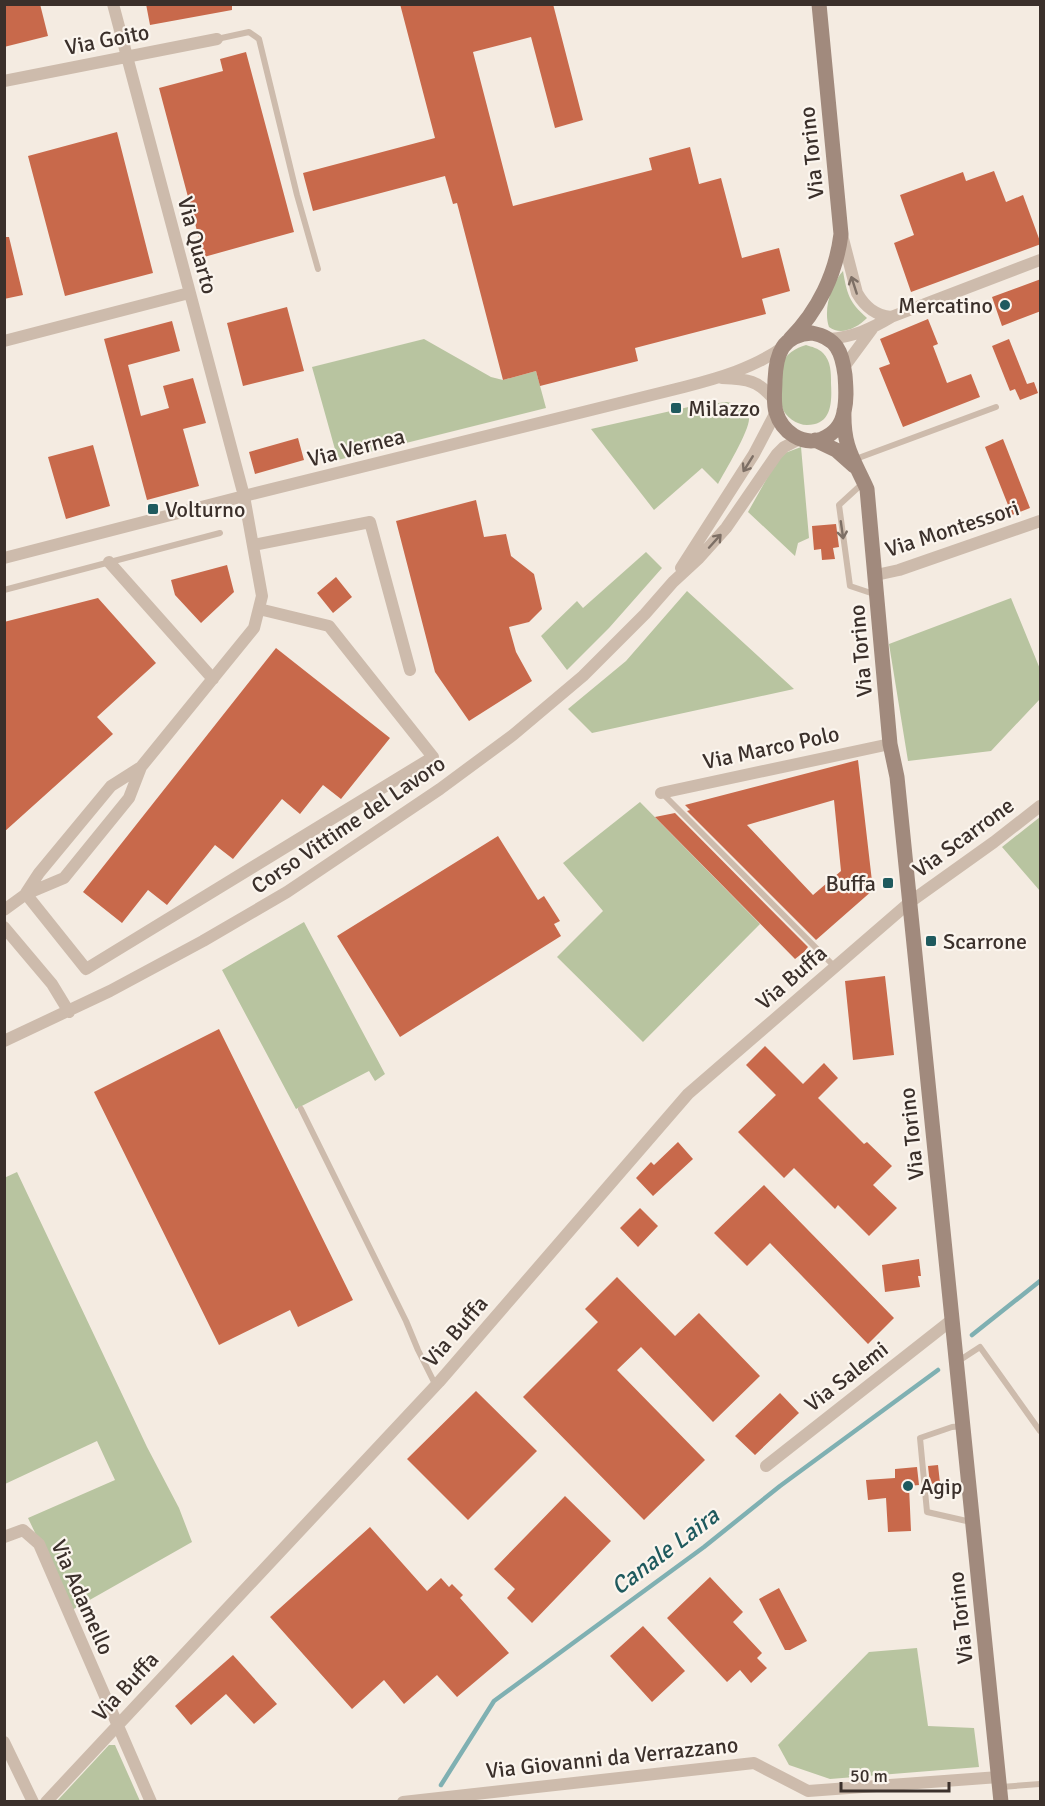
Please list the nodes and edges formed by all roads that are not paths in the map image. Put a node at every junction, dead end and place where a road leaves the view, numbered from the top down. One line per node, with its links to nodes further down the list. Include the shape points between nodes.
1 (113, 4): 4 (street, Via Quarto)
2 (819, 4): 6 (main road, Via Torino)
3 (217, 39): 4 (street, Via Goito); 8 (lane, via 249,32 259,39)
4 (126, 56): 5 (street, Via Goito); 9 (street, Via Quarto)
5 (4, 81)
6 (841, 234): 10 (main road, Via Torino); 11 (street, one-way to 6, via 872,311 856,293)
7 (1041, 260): 11 (street)
8 (318, 269)
9 (189, 293): 14 (street); 24 (street, Via Quarto)
10 (823, 295): 13 (main road); 15 (main road, via 804,325)
11 (891, 317): 12 (street)
12 (872, 328): 13 (street, via 852,336); 16 (street)
13 (826, 338): 15 (main road, via 812,333); 16 (main road, via 836,345)
14 (4, 341)
15 (786, 343): 17 (street, via 767,358); 18 (main road, via 776,364)
16 (844, 367): 20 (main road)
17 (718, 378): 18 (street, via 756,383 766,390); 24 (street, Via Vernea)
18 (775, 407): 21 (main road, via 788,431); 31 (street, one-way to 31, via 754,454)
19 (996, 407): 22 (lane)
20 (844, 411): 21 (main road, via 835,431); 22 (main road, via 844,436)
21 (808, 440): 22 (main road, via 836,450); 31 (street, one-way to 21, via 726,528 777,454 784,447)
22 (852, 462): 23 (main road, Via Torino)
23 (864, 482): 30 (main road, Via Torino); 33 (lane, one-way to 33, via 839,505 850,586)
24 (244, 496): 27 (street, Via Quarto); 28 (street, Via Vernea)
25 (1041, 520): 30 (street, Via Montessori)
26 (220, 532): 29 (lane)
27 (253, 545): 34 (street, Via Quarto, via 262,596); 35 (street, via 370,522)
28 (4, 558)
29 (109, 562): 32 (lane); 36 (street)
30 (876, 575): 33 (main road, Via Torino)
31 (673, 582): 46 (street, Corso Vittime del Lavoro, via 583,676 440,789 287,892)
32 (4, 590)
33 (878, 595): 37 (main road, Via Torino)
34 (259, 609): 36 (street, via 254,628); 41 (street, via 328,626 432,757 86,969)
35 (410, 670)
36 (213, 679): 38 (street)
37 (890, 744): 39 (street, Via Marco Polo); 42 (main road, Via Torino)
38 (141, 767): 41 (street, via 111,786); 41 (street, via 129,798 64,878)
39 (662, 793): 45 (lane)
40 (1041, 806): 42 (street, Via Scarrone)
41 (26, 894): 43 (street)
42 (910, 902): 45 (street, Via Buffa); 49 (main road, Via Torino)
43 (4, 910)
44 (4, 927): 46 (street, via 52,984)
45 (835, 967): 51 (street, Via Buffa, via 688,1094)
46 (69, 1012): 47 (street, Corso Vittime del Lavoro)
47 (4, 1041)
48 (301, 1109): 51 (lane)
49 (953, 1319): 50 (main road, Via Torino); 54 (street, Via Salemi)
50 (957, 1362): 52 (main road, Via Torino); 53 (lane, via 980,1347)
51 (436, 1385): 57 (street, Via Buffa)
52 (963, 1426): 55 (main road, Via Torino); 55 (lane, via 920,1438 927,1512)
53 (1041, 1431)
54 (765, 1466)
55 (973, 1522): 60 (main road, Via Torino)
56 (4, 1537): 57 (street, Via Adamello, via 23,1530 39,1544)
57 (117, 1725): 62 (street, Via Buffa); 63 (street, Via Adamello)
58 (4, 1742): 61 (street)
59 (1041, 1784): 60 (lane)
60 (1000, 1789): 64 (street, Via Giovanni da Verrazzano, via 808,1791 754,1763)
61 (33, 1802)
62 (46, 1802)
63 (151, 1802)
64 (403, 1802)

